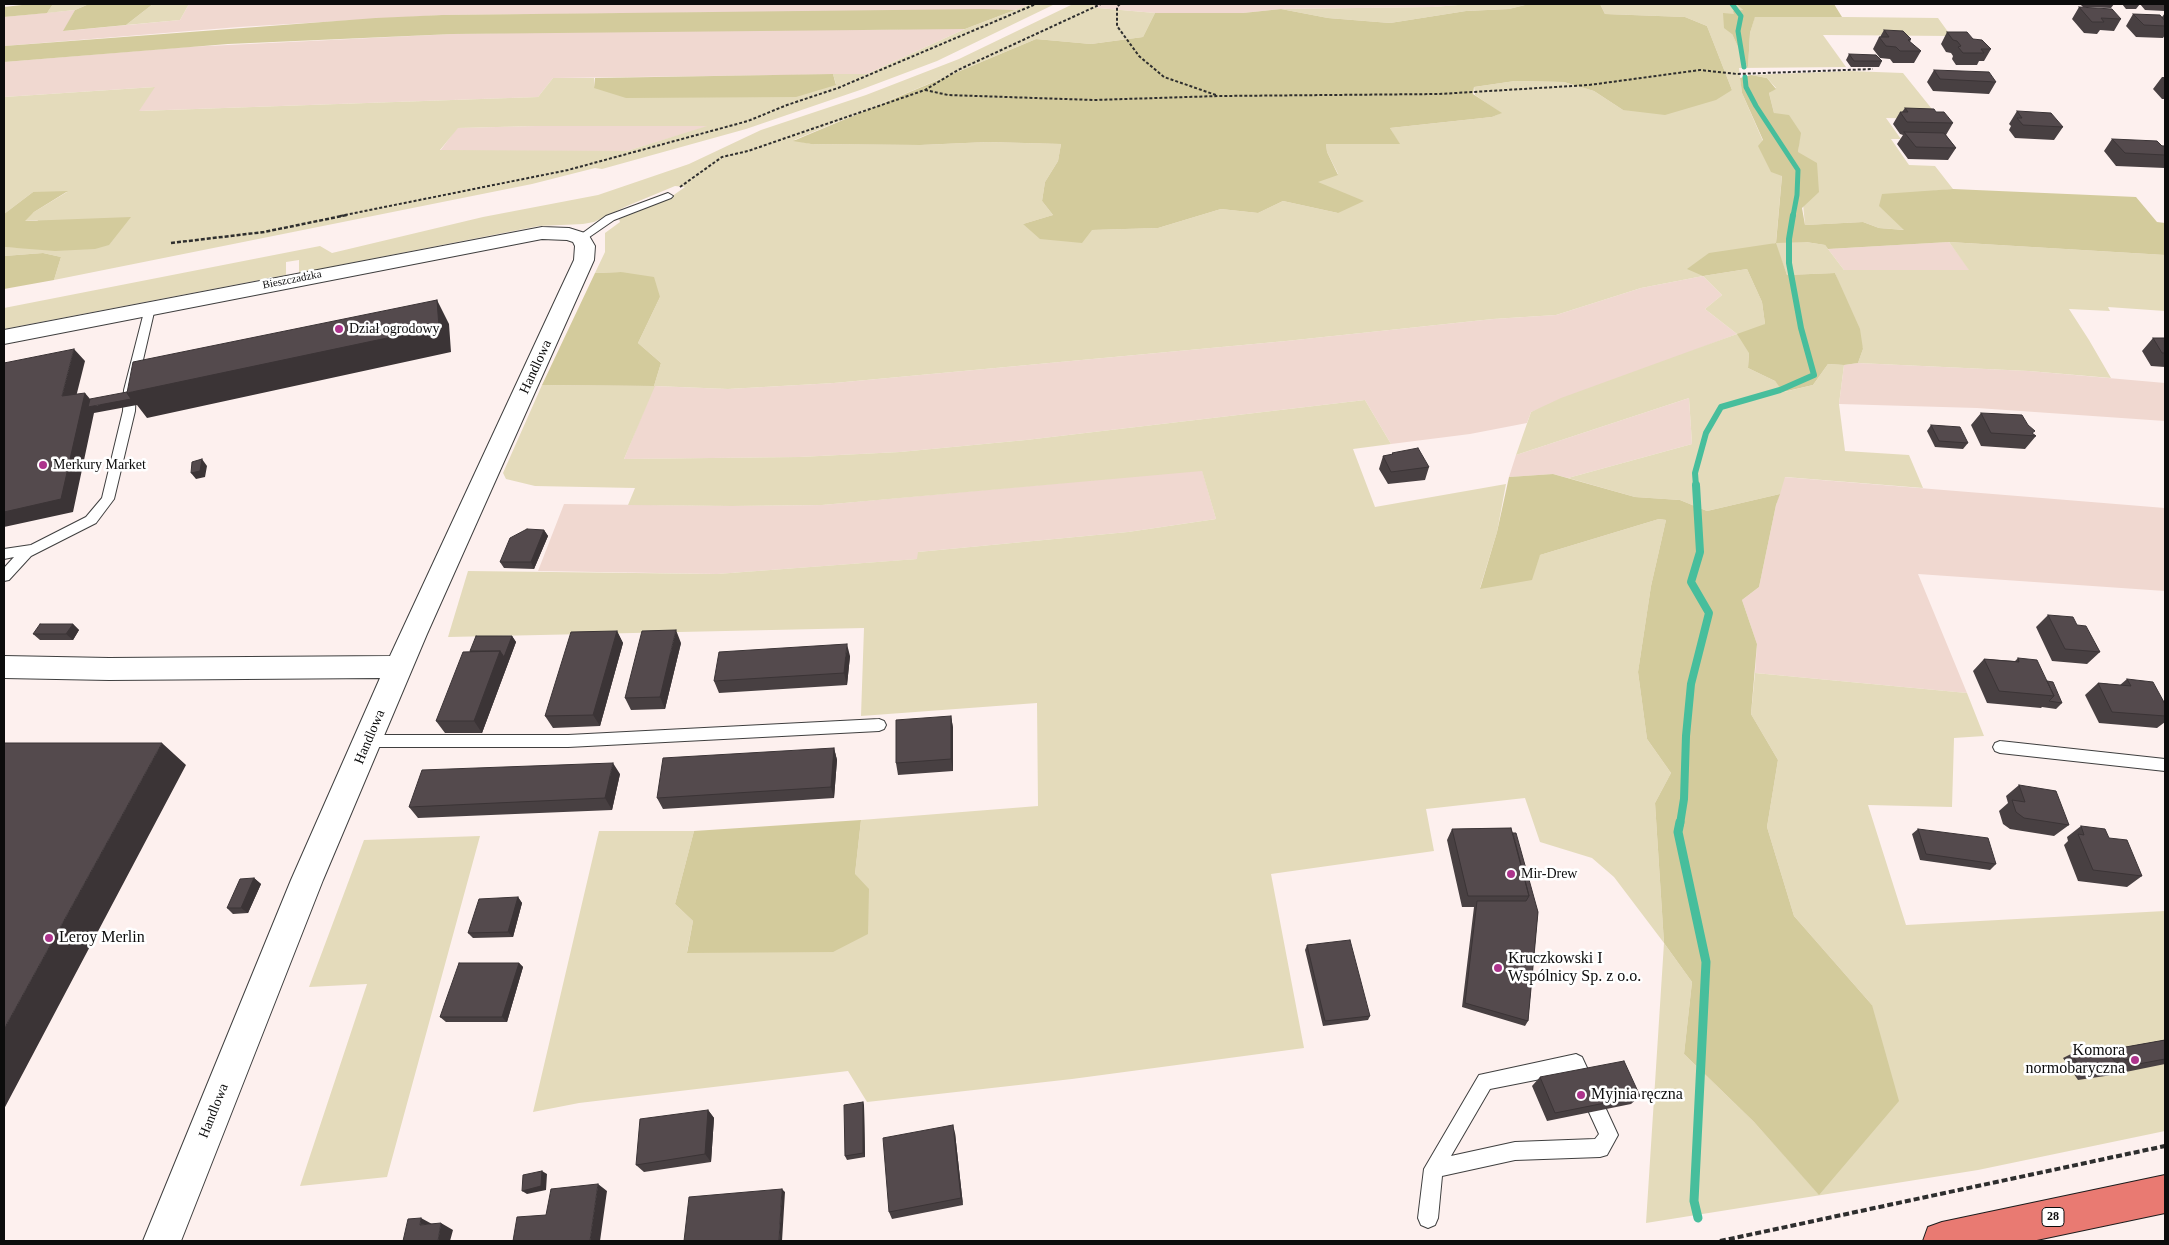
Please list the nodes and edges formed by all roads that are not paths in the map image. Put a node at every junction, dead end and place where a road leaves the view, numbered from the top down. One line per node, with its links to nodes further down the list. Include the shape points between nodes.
1 (668, 196): 2 (lane, via 610,218)
2 (581, 238): 3 (street, Bieszczadzka, via 542,233); 9 (street, Handlowa, via 585,246 580,268)
3 (150, 308): 4 (street, Bieszczadzka); 5 (lane, via 108,499 91,520)
4 (4, 337)
5 (36, 548): 6 (lane); 7 (lane, via 26,553)
6 (4, 554)
7 (4, 576)
8 (4, 667): 9 (street)
9 (399, 667): 11 (street, Handlowa)
10 (879, 726): 11 (lane, via 568,741)
11 (369, 741): 17 (street, Handlowa, via 307,880)
12 (2000, 747): 13 (lane)
13 (2165, 765)
14 (1433, 1168): 14 (lane, via 1515,1151 1600,1148 1609,1135 1576,1063 1485,1081); 16 (lane)
15 (2165, 1194): 18 (main road, 28)
16 (1428, 1218)
17 (162, 1241)
18 (1942, 1241)

